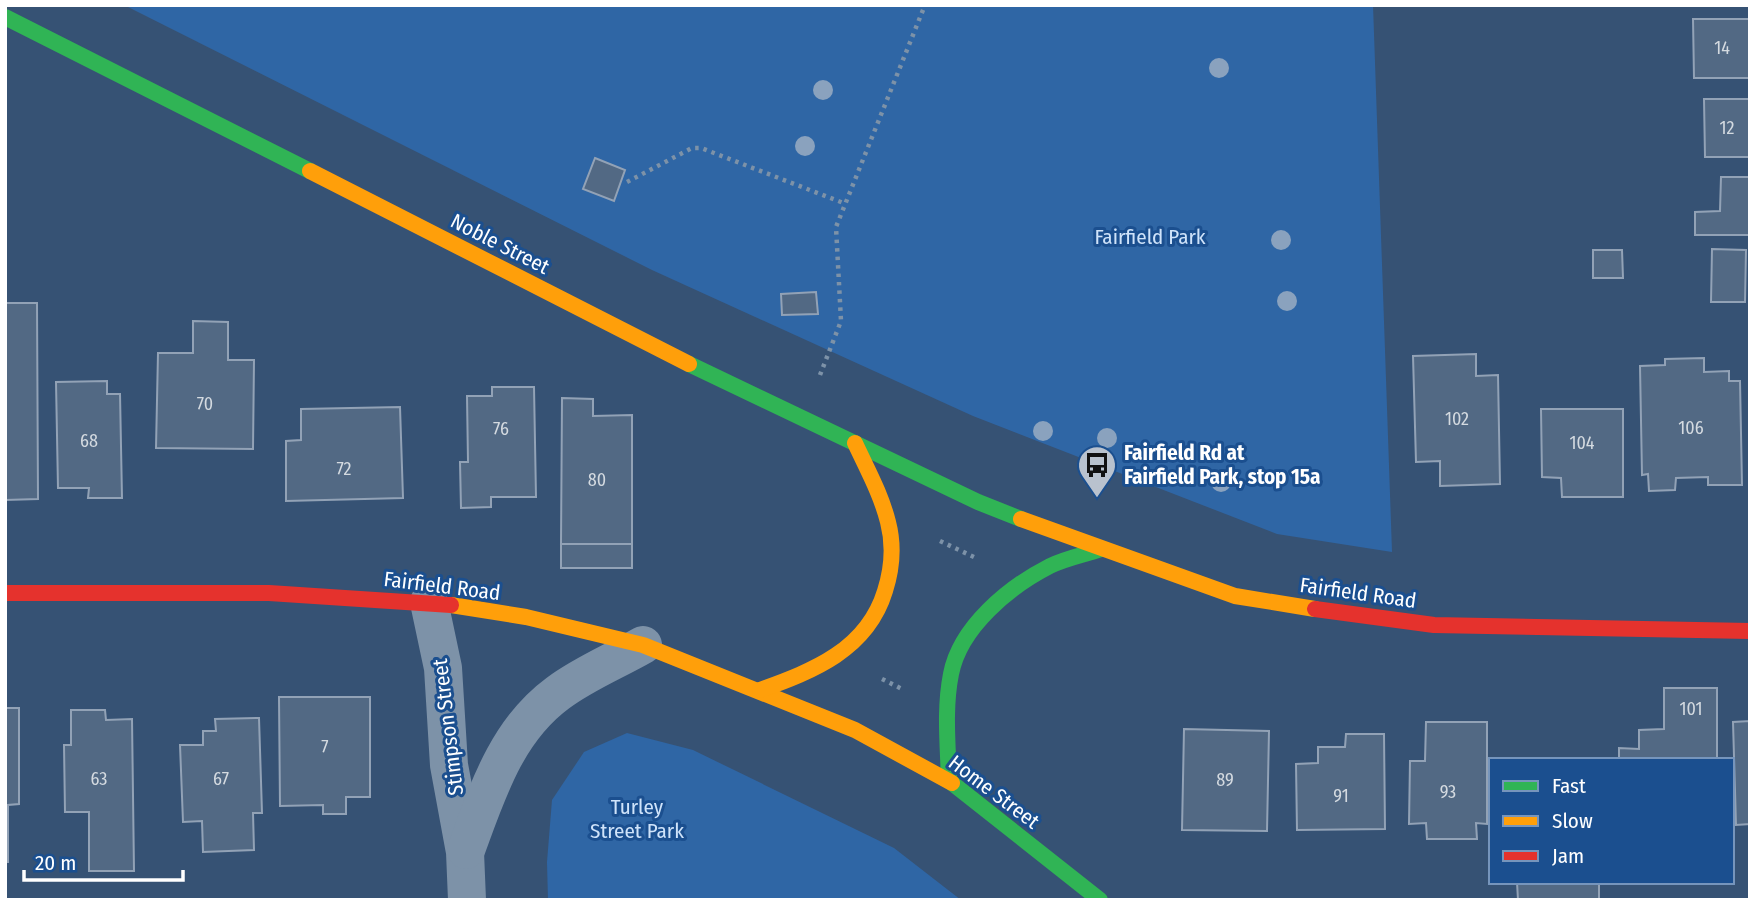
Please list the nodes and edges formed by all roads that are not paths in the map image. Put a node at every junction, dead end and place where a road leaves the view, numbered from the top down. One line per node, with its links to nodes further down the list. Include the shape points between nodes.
1 (5, 17): 2 (main road, Noble Street)
2 (855, 443): 3 (main road, Noble Street); 9 (main road, via 886,513 893,557 884,596 870,628 847,650 805,674)
3 (978, 502): 4 (main road, Fairfield Road)
4 (1101, 549): 7 (main road, Fairfield Road, via 1235,596 1336,613 1434,625); 11 (main road, via 1051,566 1015,589 980,620 955,657 949,697)
5 (5, 593): 6 (main road, Fairfield Road, via 268,593)
6 (429, 602): 8 (main road, Fairfield Road, via 526,617); 12 (street, Stimpson Street, via 443,668 449,765)
7 (1750, 631)
8 (643, 645): 9 (main road, Fairfield Road); 12 (street, Stimpson Street, via 557,694 524,728 498,765)
9 (760, 690): 10 (main road, Fairfield Road)
10 (855, 730): 11 (main road, Home Street)
11 (949, 781): 14 (main road, Home Street)
12 (466, 852): 13 (street, Stimpson Street)
13 (467, 900)
14 (1100, 900)

